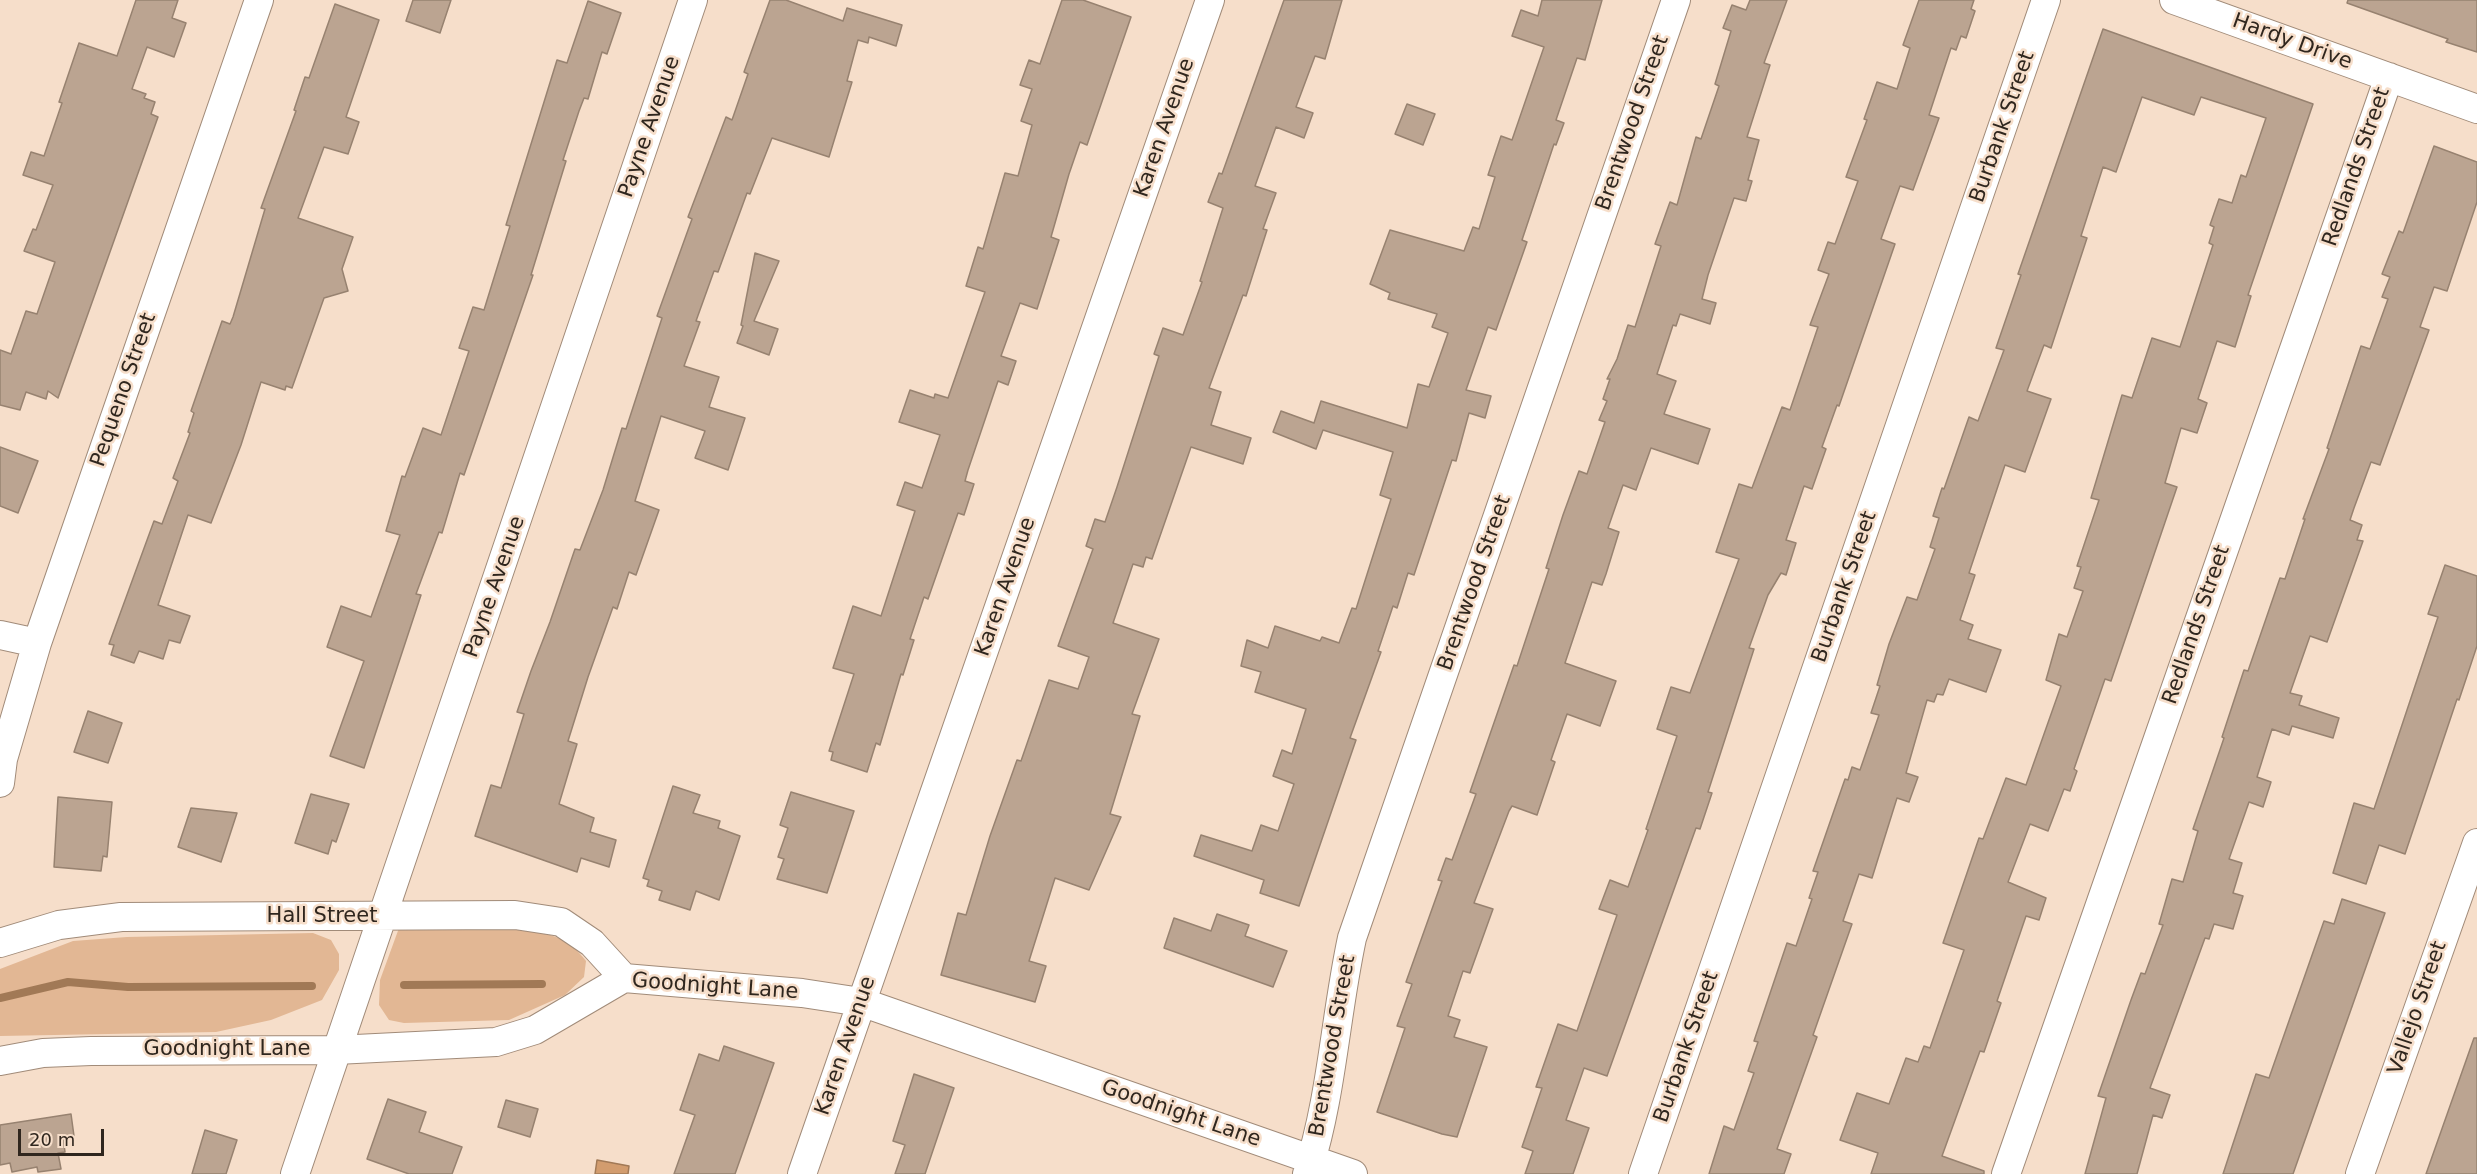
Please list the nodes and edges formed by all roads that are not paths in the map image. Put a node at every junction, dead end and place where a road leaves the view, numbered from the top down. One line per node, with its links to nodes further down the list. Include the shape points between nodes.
1 (259, 0): 10 (street, Pequeno Street)
2 (693, 0): 13 (street, Payne Avenue)
3 (1209, 0): 16 (street, Karen Avenue)
4 (1676, 0): 19 (street, Brentwood Street, via 1352,939 1333,1064)
5 (2046, 0): 23 (street, Burbank Street)
6 (2174, 0): 7 (street, Hardy Drive)
7 (2389, 77): 8 (street, Hardy Drive); 24 (street, Redlands Street)
8 (2477, 109)
9 (0, 634): 10 (street)
10 (37, 643): 11 (street, Pequeno Street, via 3,759)
11 (0, 783)
12 (2477, 843): 25 (street, Vallejo Street)
13 (384, 917): 14 (street, Hall Street, via 120,917 59,926); 15 (street, Hall Street, via 515,915 561,922 592,943); 17 (street, Payne Avenue)
14 (0, 943)
15 (624, 978): 16 (street, Goodnight Lane, via 802,993); 17 (street, Goodnight Lane, via 535,1030 496,1042)
16 (861, 1002): 19 (street, Goodnight Lane); 21 (street, Karen Avenue)
17 (336, 1050): 18 (street, Goodnight Lane, via 91,1051 43,1053); 20 (street, Payne Avenue)
18 (0, 1061)
19 (1309, 1167): 22 (street, Goodnight Lane)
20 (295, 1174)
21 (802, 1174)
22 (1353, 1174)
23 (1643, 1174)
24 (2006, 1174)
25 (2360, 1174)

